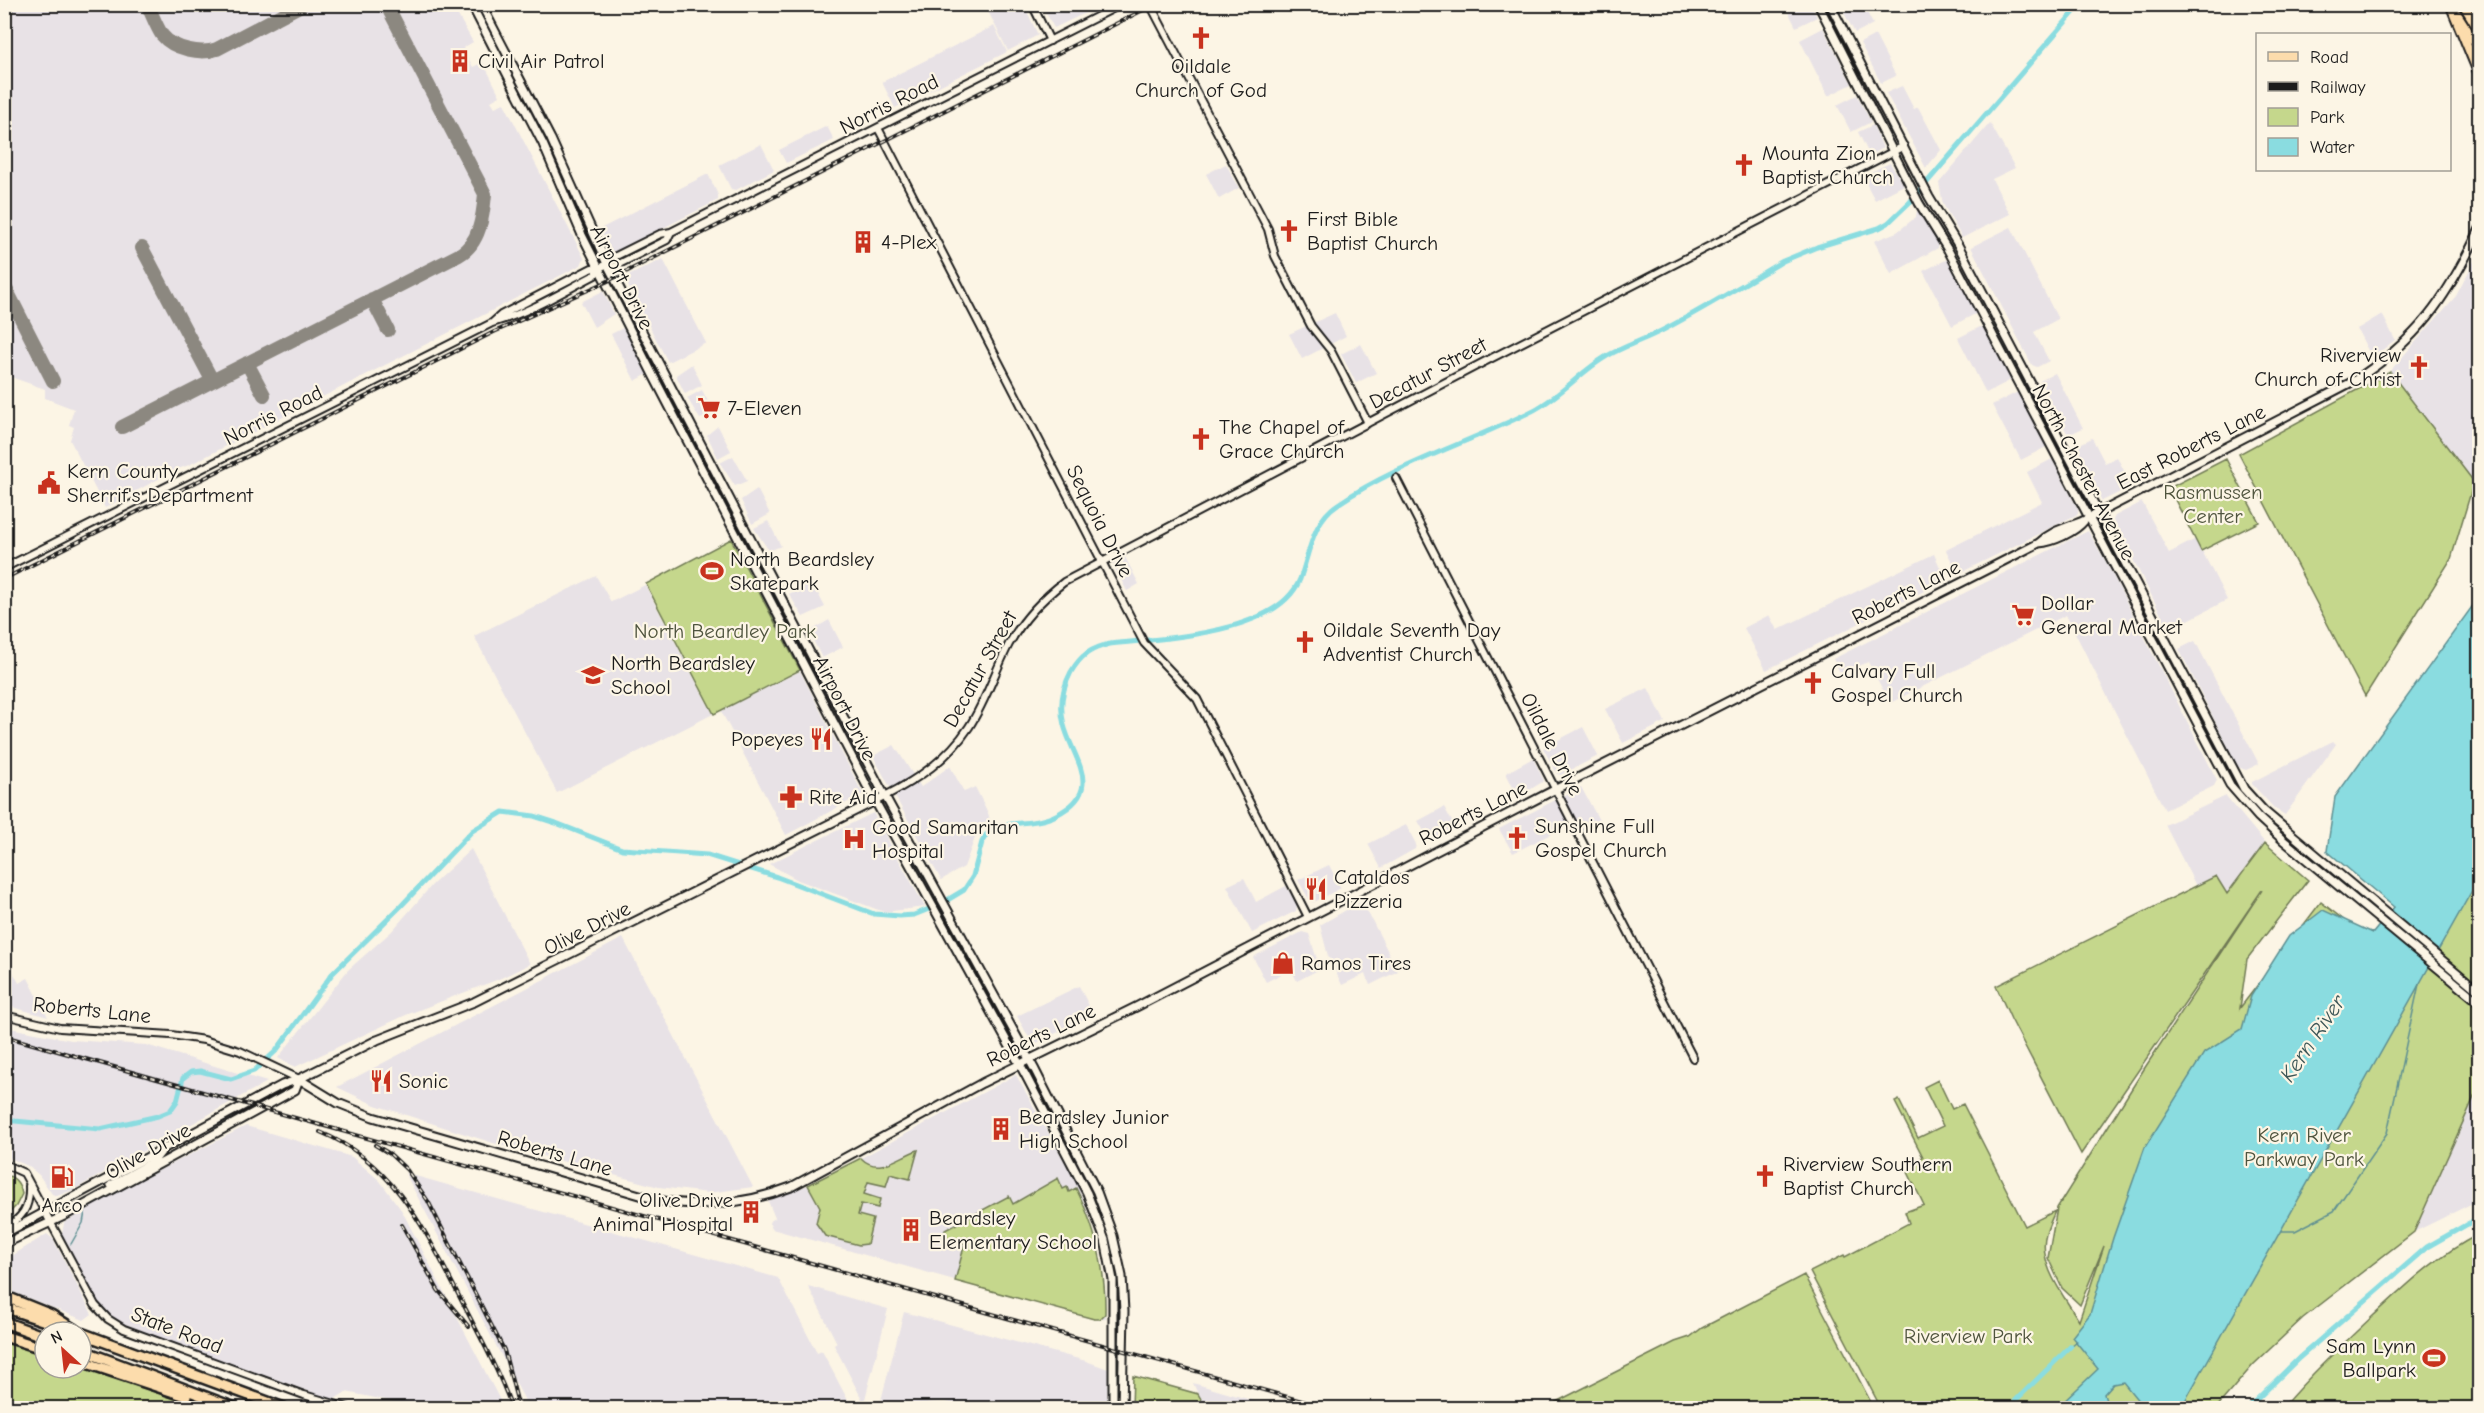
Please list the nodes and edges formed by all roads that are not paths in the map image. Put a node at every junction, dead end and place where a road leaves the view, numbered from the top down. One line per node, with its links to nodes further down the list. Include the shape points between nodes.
1 (471, 4): 25 (main road, Airport Drive, via 548,154)
2 (481, 4): 23 (main road, Airport Drive, via 551,139)
3 (1032, 4): 11 (street)
4 (1122, 4): 11 (street, Norris Road)
5 (1150, 4): 26 (street, via 1268,229 1273,254 1311,326 1331,351)
6 (1818, 4): 13 (main road, North Chester Avenue)
7 (1830, 4): 15 (main road, North Chester Avenue)
8 (2451, 4): 12 (main road); 14 (main road)
9 (2463, 4): 10 (main road)
10 (2480, 32)
11 (1050, 41): 16 (street, Norris Road)
12 (2480, 50)
13 (1855, 76): 15 (main road, via 1867,89); 18 (main road, North Chester Avenue)
14 (2480, 77)
15 (1876, 92): 17 (main road, North Chester Avenue)
16 (878, 128): 23 (street, Norris Road, via 610,259); 32 (street, Sequoia Drive)
17 (1904, 146): 18 (street, Decatur Street); 21 (main road, North Chester Avenue)
18 (1894, 151): 20 (main road, North Chester Avenue); 26 (street, Decatur Street)
19 (2480, 230): 30 (main road, East Roberts Lane, via 2438,307 2388,358 2314,403)
20 (1937, 231): 21 (main road, via 1952,244); 22 (main road, North Chester Avenue)
21 (1958, 244): 24 (main road, North Chester Avenue)
22 (1948, 250): 24 (main road); 27 (main road, North Chester Avenue)
23 (607, 264): 25 (street, Norris Road); 39 (main road, Airport Drive)
24 (1968, 264): 28 (main road, North Chester Avenue)
25 (598, 268): 33 (street, Norris Road); 40 (main road, Airport Drive)
26 (1368, 423): 32 (street, Decatur Street)
27 (2040, 425): 28 (main road); 31 (main road, North Chester Avenue)
28 (2063, 445): 30 (main road, North Chester Avenue)
29 (1396, 478): 38 (street, Oildale Drive)
30 (2099, 513): 31 (main road, East Roberts Lane); 35 (main road, North Chester Avenue)
31 (2086, 520): 34 (main road, North Chester Avenue); 38 (main road, Roberts Lane, via 2045,537)
32 (1102, 561): 39 (street, Decatur Street, via 1064,582 1027,617 1010,643 976,716 949,753 925,773); 41 (street, Sequoia Drive, via 1144,643 1197,699)
33 (4, 568)
34 (2153, 637): 35 (main road); 36 (main road, North Chester Avenue)
35 (2170, 646): 37 (main road, North Chester Avenue)
36 (2161, 653): 37 (main road); 43 (main road, North Chester Avenue, via 2230,785 2258,817)
37 (2182, 669): 42 (main road, North Chester Avenue, via 2244,789 2264,811)
38 (1556, 789): 41 (main road, Roberts Lane); 45 (street, Oildale Drive)
39 (885, 796): 40 (main road, Olive Drive); 46 (main road, Airport Drive)
40 (875, 801): 47 (main road, Airport Drive); 48 (main road, Olive Drive, via 481,998 377,1041)
41 (1308, 917): 46 (main road, Roberts Lane)
42 (2480, 992)
43 (2480, 1003)
44 (4, 1015): 48 (street, Roberts Lane, via 70,1029 185,1037 222,1045)
45 (1693, 1058)
46 (1030, 1060): 47 (main road, Roberts Lane); 73 (main road, Airport Drive, via 1097,1192 1113,1236 1123,1295)
47 (1020, 1065): 48 (main road, Roberts Lane, via 791,1187 751,1200 704,1205 642,1196 373,1117 338,1103); 72 (main road, Airport Drive, via 1087,1193 1105,1240 1114,1298)
48 (299, 1079): 49 (main road, Olive Drive); 52 (main road, Olive Drive, via 295,1090)
49 (161, 1151): 52 (main road, via 153,1162 101,1190); 53 (main road, Olive Drive)
50 (4, 1164): 51 (street, State Road, via 18,1169)
51 (29, 1182): 53 (street, State Road); 55 (street, via 27,1206 21,1219)
52 (96, 1198): 54 (main road, Olive Drive)
53 (45, 1212): 54 (street, State Road); 55 (main road, Olive Drive)
54 (51, 1222): 56 (main road, Olive Drive); 71 (street, State Road, via 95,1305 116,1324)
55 (4, 1232)
56 (4, 1244)
57 (4, 1296): 60 (highway)
58 (4, 1307): 59 (highway)
59 (43, 1320)
60 (59, 1320)
61 (4, 1322): 62 (highway)
62 (33, 1333)
63 (4, 1336): 65 (highway)
64 (93, 1337): 70 (highway)
65 (33, 1345)
66 (93, 1355): 68 (highway)
67 (93, 1365): 68 (highway, via 188,1397)
68 (212, 1400): 69 (highway)
69 (235, 1408)
70 (284, 1408)
71 (348, 1408)
72 (1113, 1408)
73 (1122, 1408)

